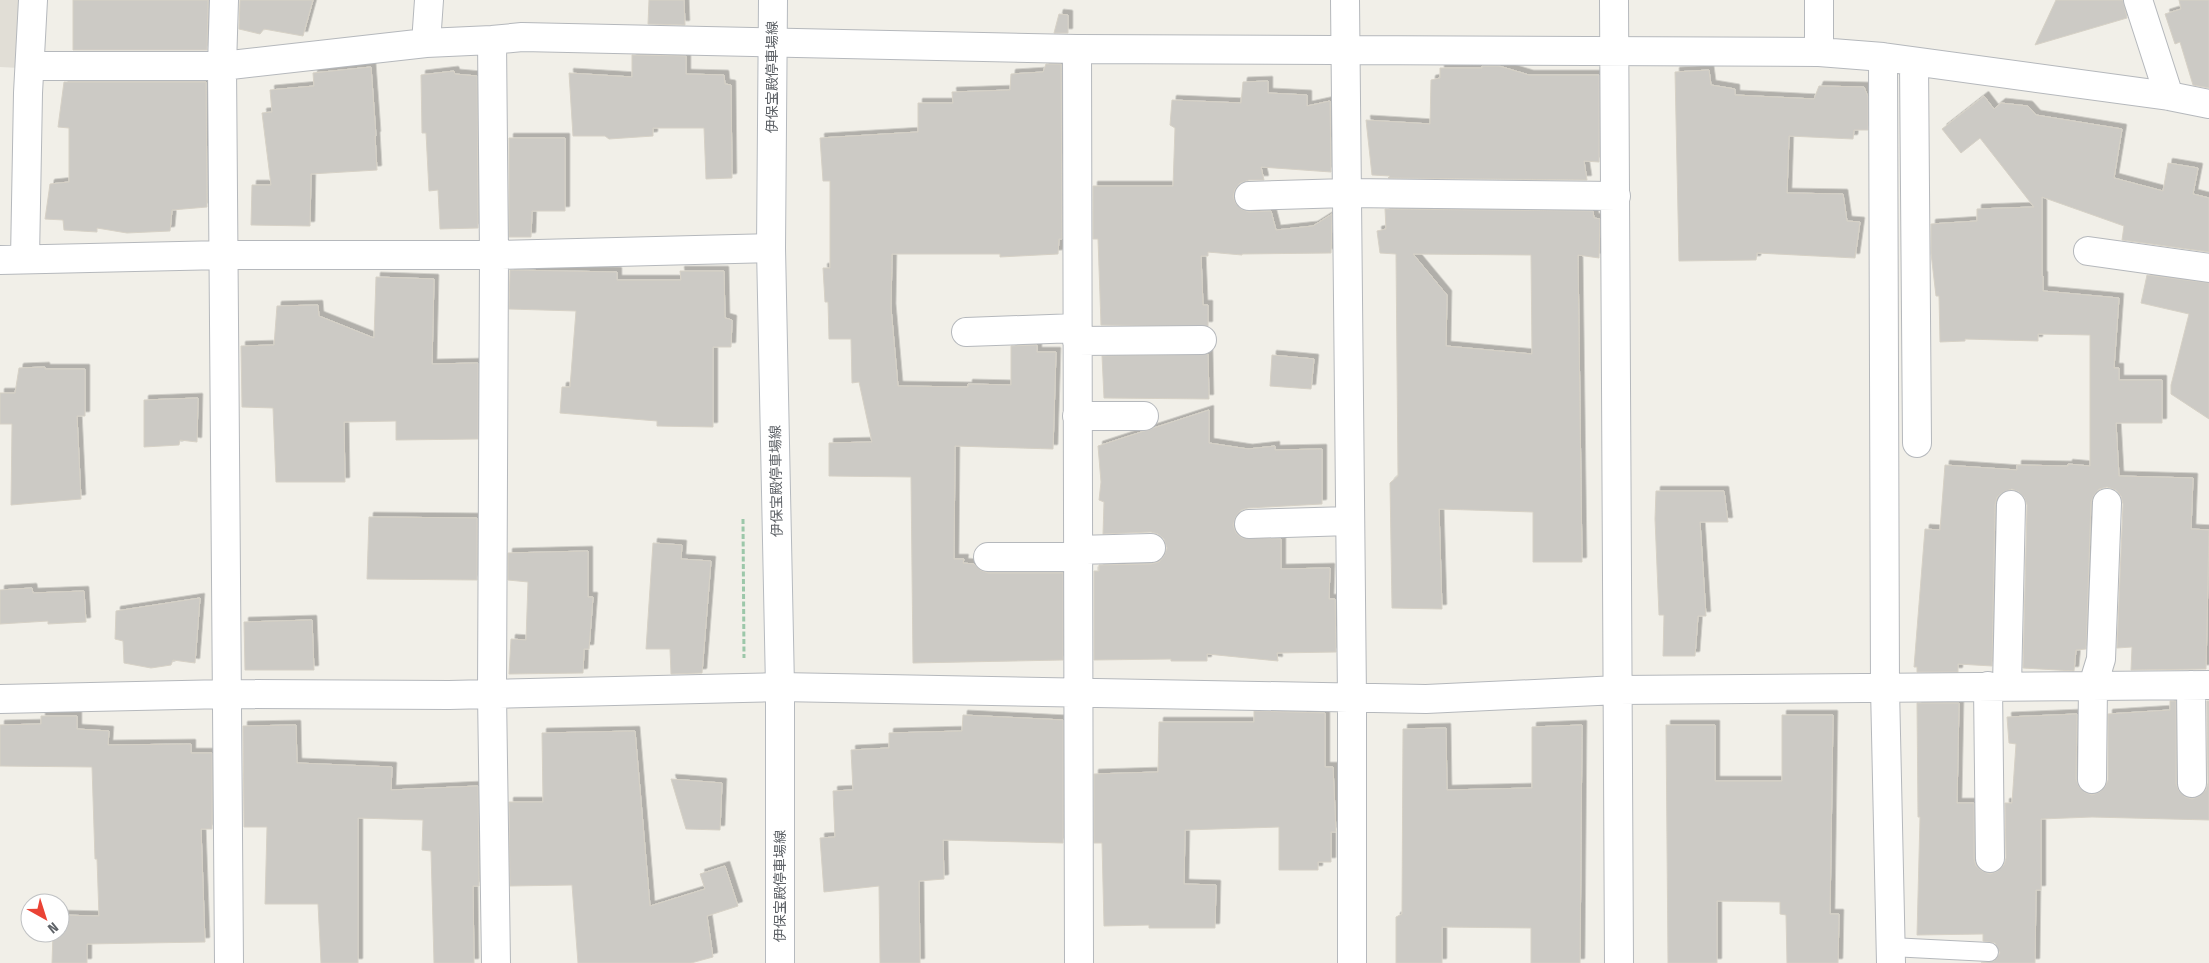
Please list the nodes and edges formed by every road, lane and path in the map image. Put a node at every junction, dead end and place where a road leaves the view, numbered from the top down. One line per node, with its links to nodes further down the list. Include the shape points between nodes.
1 (33, 0): 18 (street)
2 (224, 0): 19 (street)
3 (429, 0): 10 (street)
4 (772, 0): 11 (street, 伊保宝殿停車場線)
5 (1345, 0): 14 (street)
6 (1614, 0): 13 (street)
7 (1819, 0): 15 (street)
8 (2138, 0): 20 (street)
9 (492, 40): 10 (street); 11 (street, via 522,37); 28 (street)
10 (426, 43): 19 (street)
11 (773, 44): 12 (street); 25 (street, 伊保宝殿停車場線)
12 (1077, 50): 14 (street); 32 (street)
13 (1614, 50): 14 (street); 15 (street); 24 (street)
14 (1345, 52): 22 (street)
15 (1819, 52): 16 (street)
16 (1883, 58): 17 (street); 36 (street)
17 (1914, 62): 20 (street); 36 (street, via 1921,442)
18 (30, 66): 19 (street); 29 (street)
19 (222, 66): 27 (street)
20 (2169, 96): 21 (street)
21 (2209, 104)
22 (1347, 193): 23 (street); 24 (street); 39 (street)
23 (1249, 196)
24 (1616, 196): 49 (street)
25 (771, 248): 28 (street); 47 (street, 伊保宝殿停車場線)
26 (2088, 251): 30 (street)
27 (224, 255): 28 (street); 29 (street); 51 (street)
28 (494, 255): 52 (street)
29 (12, 259)
30 (2209, 268)
31 (966, 332): 32 (street)
32 (1077, 334): 33 (street); 34 (street)
33 (1202, 340)
34 (1077, 416): 35 (street); 42 (street)
35 (1144, 416)
36 (1884, 445): 48 (street)
37 (2107, 502): 44 (street, via 2101,659)
38 (2011, 504): 46 (street)
39 (1350, 521): 40 (street); 53 (street)
40 (1250, 524)
41 (1151, 548): 42 (street)
42 (1077, 554): 43 (street); 50 (street)
43 (988, 557)
44 (2093, 685): 45 (street); 46 (street); 55 (street)
45 (2200, 685): 56 (street)
46 (1997, 686): 48 (street); 57 (street)
47 (780, 687): 50 (street); 52 (street); 62 (street, 伊保宝殿停車場線)
48 (1884, 688): 49 (street); 59 (street)
49 (1618, 690): 53 (street); 65 (street)
50 (1078, 692): 53 (street); 63 (street)
51 (227, 694): 52 (street); 54 (street); 60 (street)
52 (492, 694): 61 (street)
53 (1352, 698): 64 (street)
54 (0, 699)
55 (2092, 779)
56 (2192, 783)
57 (1990, 858)
58 (1989, 952): 59 (lane)
59 (1891, 955)
60 (228, 963)
61 (496, 963)
62 (780, 963)
63 (1079, 963)
64 (1352, 963)
65 (1619, 963)

